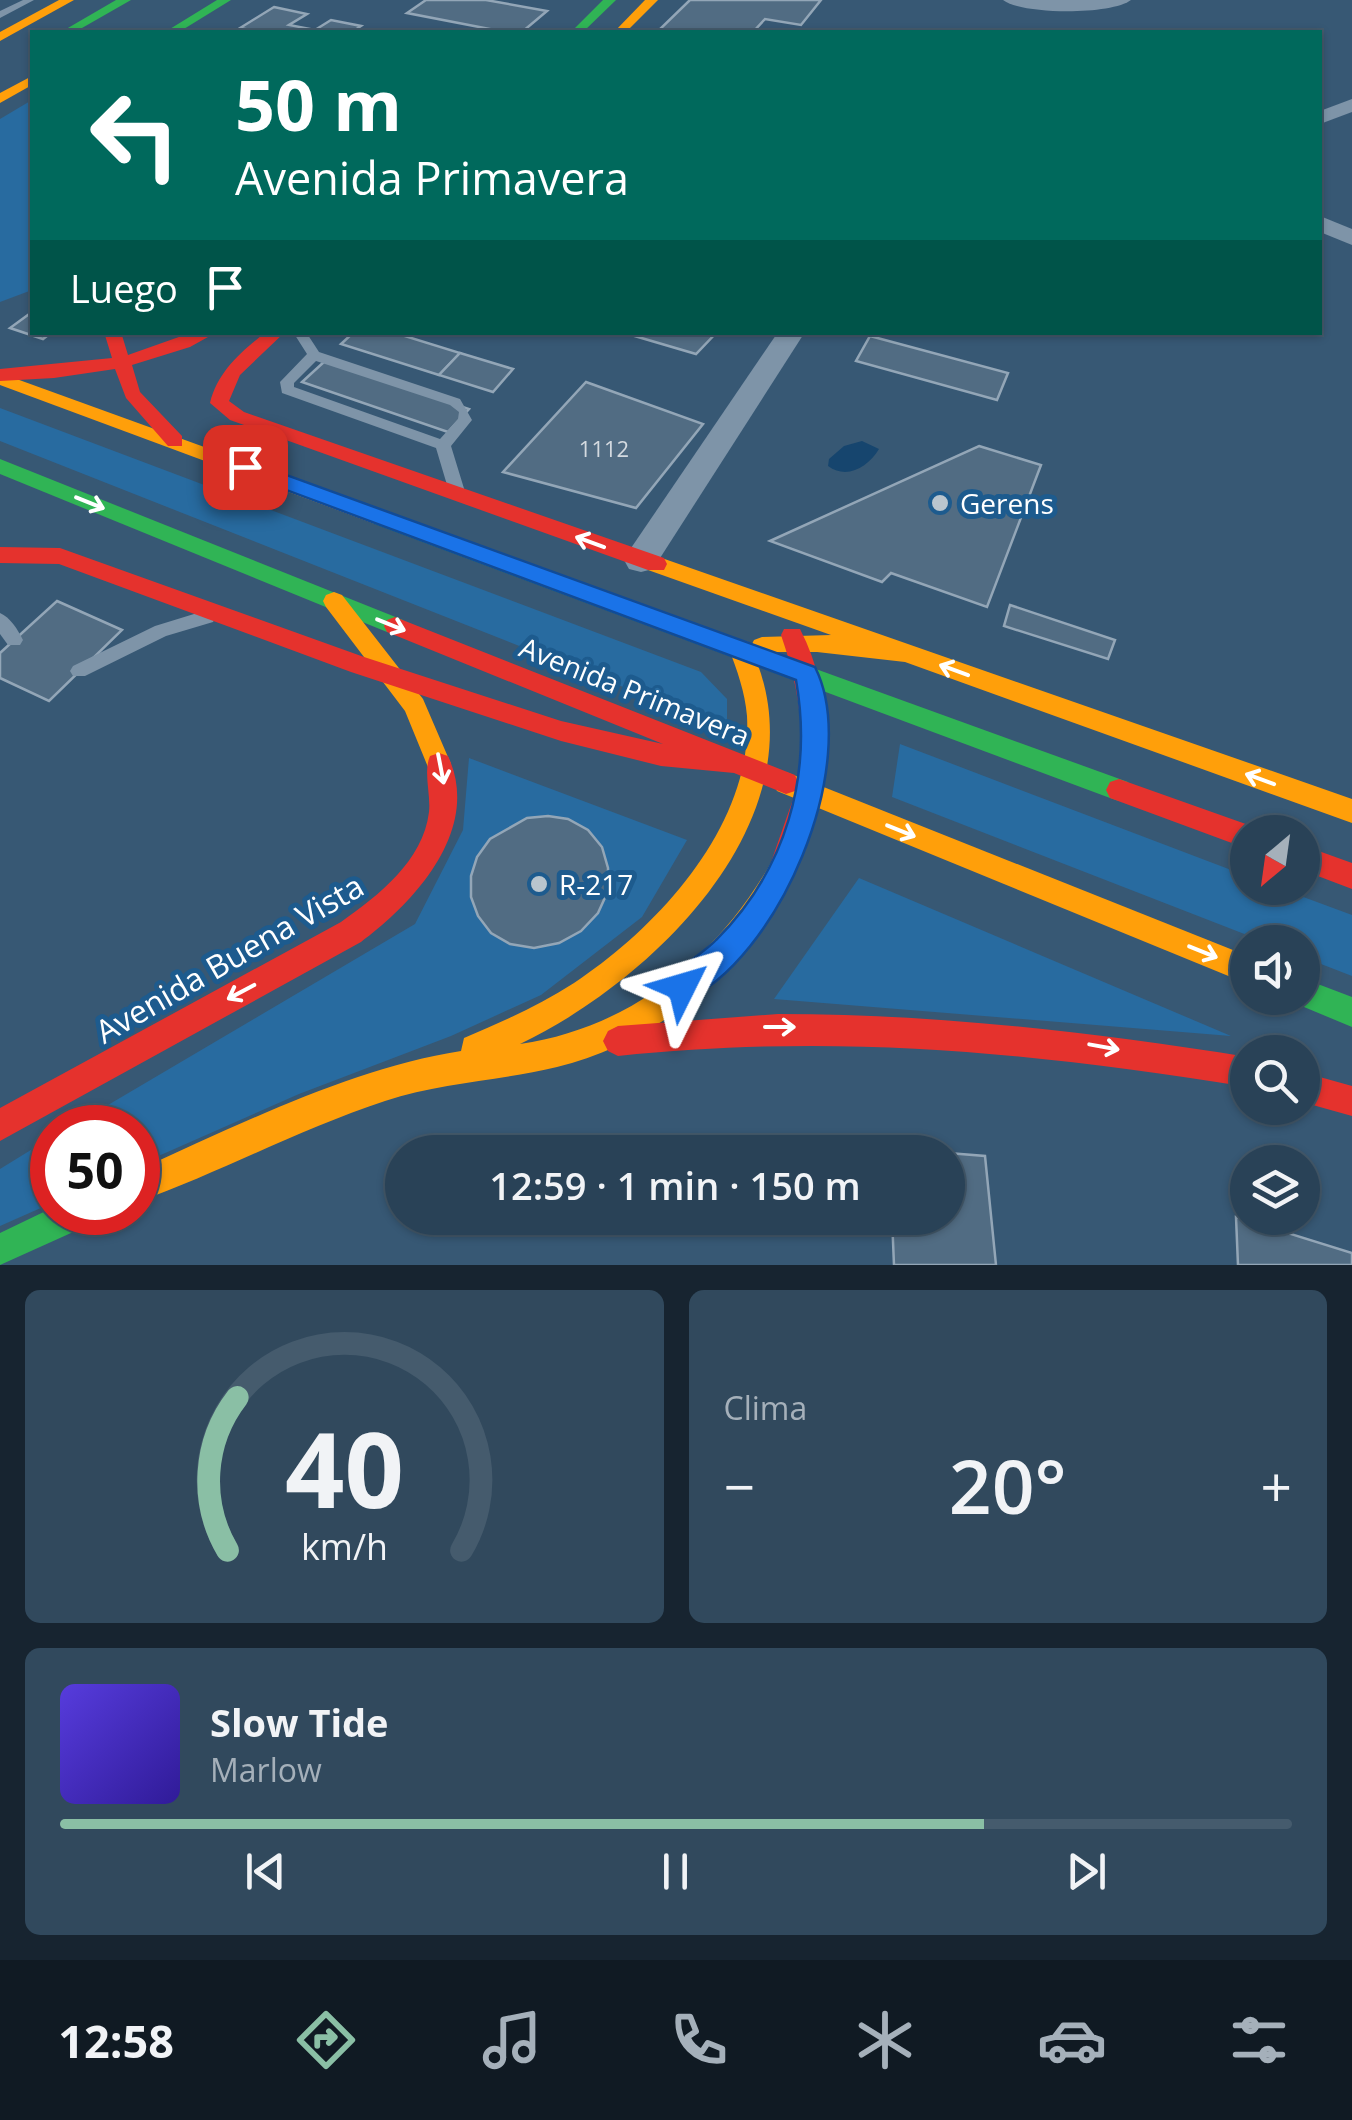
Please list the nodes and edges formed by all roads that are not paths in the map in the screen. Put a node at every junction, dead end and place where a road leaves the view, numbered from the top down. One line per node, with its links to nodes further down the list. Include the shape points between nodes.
1 (30, 0): 9 (lane)
2 (68, 0): 15 (main road)
3 (225, 0): 12 (main road)
4 (610, 0): 13 (main road)
5 (652, 0): 14 (main road)
6 (1012, 0): 7 (street, via 1074,6)
7 (1122, 0)
8 (132, 8): 10 (main road); 11 (main road)
9 (0, 16)
10 (72, 30)
11 (114, 30)
12 (174, 30)
13 (579, 30)
14 (622, 30)
15 (0, 37)
16 (30, 81): 17 (main road)
17 (0, 100)
18 (1352, 106): 19 (street)
19 (1322, 117)
20 (1322, 224): 21 (street)
21 (1352, 238)
22 (113, 335): 28 (main road)
23 (202, 335): 28 (main road)
24 (274, 335): 33 (main road, via 234,369 219,389 219,403 237,416)
25 (301, 335): 27 (lane)
26 (790, 335): 35 (street)
27 (314, 355): 31 (lane, via 462,411 465,420); 31 (lane, via 287,382 288,390)
28 (118, 365): 29 (main road); 30 (main road, via 144,415)
29 (0, 377): 30 (main road)
30 (174, 441): 42 (main road)
31 (443, 445): 33 (lane)
32 (0, 466): 36 (main road, Avenida Primavera, one-way to 36)
33 (458, 495): 35 (main road, one-way to 33)
34 (0, 555): 38 (main road, via 60,556)
35 (641, 560): 37 (main road)
36 (334, 601): 46 (main road, Avenida Buena Vista); 47 (main road, Avenida Primavera, one-way to 47)
37 (776, 608): 41 (main road); 43 (main road)
38 (218, 614): 44 (lane, via 161,631); 46 (main road)
39 (0, 620): 40 (lane)
40 (14, 640)
41 (795, 642): 42 (main road); 43 (main road); 45 (main road)
42 (740, 649): 45 (main road); 47 (main road, via 760,728)
43 (908, 654): 49 (main road, one-way to 43)
44 (80, 671)
45 (807, 674): 48 (main road, via 814,715); 50 (main road)
46 (403, 680): 47 (main road, via 607,746); 61 (main road, Avenida Buena Vista, one-way to 61, via 446,776 442,822 424,864 395,900 352,932)
47 (743, 768): 48 (main road, Avenida Primavera); 58 (main road, via 726,835 678,907 608,975 530,1023)
48 (810, 796): 53 (main road, Avenida Primavera, one-way to 53); 56 (main road, via 788,862 726,950 660,1006)
49 (1352, 812)
50 (1230, 830)
51 (1320, 864): 52 (main road)
52 (1352, 876)
53 (1230, 963)
54 (1320, 999): 55 (main road)
55 (1352, 1012)
56 (579, 1048): 57 (main road, one-way to 57, via 678,1031 900,1026 1079,1043); 58 (main road)
57 (1230, 1069)
58 (421, 1074): 62 (main road)
59 (1320, 1091): 60 (main road)
60 (1352, 1101)
61 (0, 1125)
62 (160, 1177)
63 (31, 1235): 64 (main road)
64 (0, 1250)

